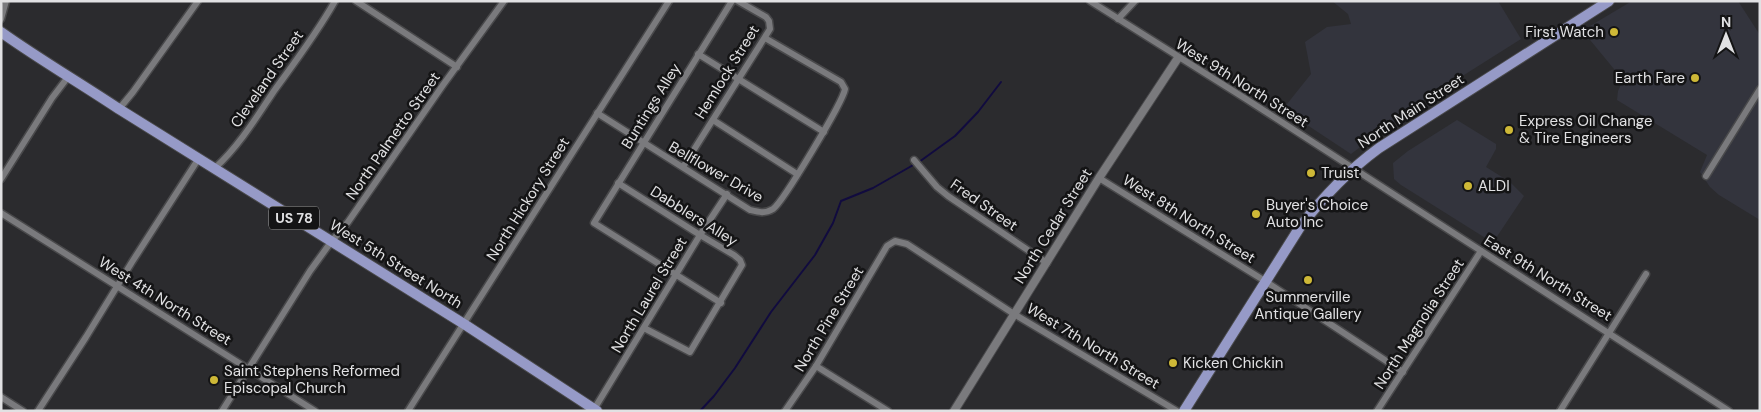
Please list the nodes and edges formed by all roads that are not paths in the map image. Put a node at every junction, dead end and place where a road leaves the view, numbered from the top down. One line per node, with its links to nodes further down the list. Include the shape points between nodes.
1 (6, 1): 14 (street)
2 (198, 1): 24 (street)
3 (335, 1): 32 (street, Cleveland Street, via 241,138)
4 (356, 1): 20 (street)
5 (504, 1): 20 (street, North Palmetto Street)
6 (669, 1): 25 (street, North Hickory Street)
7 (738, 1): 17 (street, Hemlock Street, via 769,21 770,29)
8 (1090, 1): 13 (street, West 9th North Street)
9 (1106, 1): 13 (street)
10 (1135, 1): 15 (street)
11 (1609, 1): 33 (main road, North Main Street, via 1379,148)
12 (731, 2): 18 (street, Buntings Alley)
13 (1104, 10): 15 (street, West 9th North Street)
14 (1, 19)
15 (1118, 19): 19 (street, West 9th North Street)
16 (1, 32): 21 (main road, West 5th Street North / US 78)
17 (765, 38): 22 (street, Hemlock Street); 27 (street, Bellflower Drive, via 844,86 841,101)
18 (698, 54): 22 (street); 28 (street, Buntings Alley)
19 (1178, 58): 33 (street, West 9th North Street); 36 (street, North Cedar Street)
20 (457, 67): 43 (street, North Palmetto Street)
21 (68, 77): 24 (main road, West 5th Street North / US 78); 37 (street)
22 (739, 79): 26 (street, Hemlock Street); 27 (street)
23 (1760, 89): 35 (street)
24 (119, 109): 29 (main road, West 5th Street North / US 78)
25 (597, 113): 28 (street, Bellflower Drive); 52 (street, North Hickory Street)
26 (713, 120): 31 (street, Hemlock Street); 34 (street)
27 (824, 132): 34 (street, Bellflower Drive)
28 (643, 143): 31 (street, Bellflower Drive); 38 (street, Buntings Alley)
29 (199, 158): 32 (main road, West 5th Street North / US 78); 49 (street)
30 (914, 160): 45 (street, Fred Street, via 948,196)
31 (683, 167): 39 (street, Bellflower Drive)
32 (216, 168): 43 (main road, West 5th Street North / US 78)
33 (1352, 169): 44 (street, East 9th North Street); 48 (main road, North Main Street, via 1314,208)
34 (797, 174): 39 (street, Bellflower Drive, via 773,209 761,213 750,210)
35 (1706, 176)
36 (1100, 178): 45 (street, North Cedar Street); 48 (street, West 8th North Street)
37 (1, 179)
38 (618, 183): 41 (street, Dabblers Alley); 47 (street, Buntings Alley, via 594,223)
39 (727, 194): 41 (street, North Laurel Street)
40 (1, 214): 49 (street, West 4th North Street)
41 (700, 235): 47 (street, North Laurel Street); 50 (street, Dabblers Alley, via 740,260 742,266)
42 (895, 241): 51 (street, West 7th North Street, via 907,244); 55 (street, North Pine Street, via 887,246)
43 (331, 242): 52 (main road, West 5th Street North / US 78); 56 (street, North Palmetto Street)
44 (1481, 251): 54 (street, East 9th North Street); 57 (street, North Magnolia Street)
45 (1047, 263): 51 (street, North Cedar Street)
46 (1646, 274): 54 (street)
47 (676, 275): 50 (street); 53 (street, North Laurel Street)
48 (1265, 281): 57 (street, West 8th North Street); 69 (main road, North Main Street)
49 (117, 285): 56 (street, West 4th North Street); 61 (street)
50 (720, 303): 53 (street, via 690,352)
51 (1014, 314): 67 (street, North Cedar Street); 68 (street, West 7th North Street)
52 (464, 324): 59 (main road, West 5th Street North / US 78); 64 (street, North Hickory Street)
53 (644, 328): 59 (street, North Laurel Street)
54 (1610, 332): 71 (street); 72 (street, East 9th North Street)
55 (816, 366): 65 (street, North Pine Street); 66 (street)
56 (248, 368): 62 (street, North Palmetto Street); 63 (street, West 4th North Street)
57 (1402, 372): 70 (street, North Magnolia Street)
58 (1, 397): 60 (street)
59 (595, 410)
60 (23, 411)
61 (38, 411)
62 (222, 411)
63 (314, 411)
64 (408, 411)
65 (785, 411)
66 (888, 411)
67 (954, 411)
68 (1177, 411)
69 (1184, 411)
70 (1378, 411)
71 (1560, 411)
72 (1729, 411)

